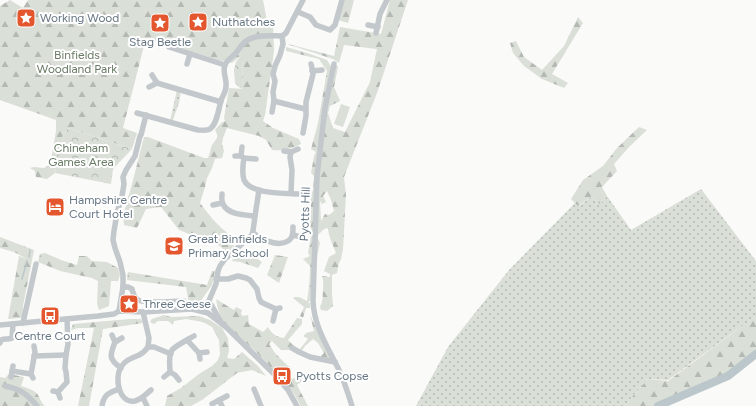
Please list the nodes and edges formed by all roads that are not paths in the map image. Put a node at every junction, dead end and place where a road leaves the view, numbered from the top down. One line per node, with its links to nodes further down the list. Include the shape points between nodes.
1 (303, 0): 4 (street)
2 (342, 0): 4 (street, via 335,25 330,30 316,25 310,17)
3 (387, 0): 5 (street, via 380,14 377,30)
4 (298, 12): 6 (street)
5 (368, 25)
6 (282, 36): 12 (street, via 257,37 244,42); 18 (street, via 283,44 272,74 275,81)
7 (168, 47): 8 (street)
8 (190, 54): 9 (street); 12 (street)
9 (187, 64)
10 (311, 64): 14 (street)
11 (334, 64): 70 (street, Pyotts Hill, via 325,108 317,176 313,302 320,333)
12 (225, 65): 19 (street, via 226,88)
13 (322, 70): 14 (street)
14 (312, 71): 20 (street)
15 (152, 75): 16 (street)
16 (157, 83): 17 (street); 19 (street)
17 (149, 87)
18 (274, 101): 20 (street); 21 (street)
19 (221, 102): 23 (street, via 214,125 205,130)
20 (305, 109): 24 (street)
21 (272, 112)
22 (137, 113): 23 (street)
23 (146, 115): 44 (street, via 135,156 123,177 124,184 114,231 114,248 120,262)
24 (303, 133)
25 (242, 147): 29 (street)
26 (298, 149): 28 (street)
27 (284, 150): 28 (street)
28 (291, 152): 32 (street)
29 (240, 156): 30 (street); 31 (street, via 246,183)
30 (256, 159)
31 (259, 190): 32 (street); 37 (street)
32 (291, 193): 34 (street)
33 (222, 194): 35 (street)
34 (301, 194)
35 (222, 203): 36 (street); 37 (street, via 234,213)
36 (213, 205)
37 (255, 216): 39 (street)
38 (293, 227): 40 (street)
39 (253, 233): 40 (street, via 264,240 279,244 287,242); 43 (street, via 225,259)
40 (293, 235): 41 (street)
41 (301, 237)
42 (36, 264): 53 (street)
43 (216, 279): 46 (street); 52 (street, via 228,280 242,276 250,280 257,289 261,302 278,308)
44 (123, 286): 45 (street, via 132,289 134,297 143,302); 48 (street)
45 (184, 301)
46 (209, 305): 47 (street); 50 (street, via 212,310); 50 (street, via 202,308); 55 (street)
47 (192, 309): 49 (street); 50 (street)
48 (119, 311): 49 (street); 51 (street, via 114,314)
49 (143, 312): 64 (street, via 149,338)
50 (206, 312): 55 (street)
51 (67, 319): 53 (street); 68 (street)
52 (273, 321)
53 (23, 323): 54 (street)
54 (13, 324): 56 (street); 62 (street, via 12,338 2,339)
55 (222, 324): 85 (street, via 276,376 288,390)
56 (0, 325)
57 (112, 336): 61 (street)
58 (194, 336): 60 (street)
59 (122, 338): 61 (street)
60 (187, 340): 66 (street, via 199,356); 67 (street, via 172,350)
61 (115, 342): 71 (street, via 110,357)
62 (0, 343)
63 (34, 346): 69 (street)
64 (148, 347): 67 (street); 71 (street, via 140,355 128,360)
65 (292, 348): 70 (street, via 310,357)
66 (207, 352)
67 (171, 354): 73 (street)
68 (66, 355): 69 (street); 80 (street, via 67,382)
69 (34, 356): 72 (street, via 32,376)
70 (335, 362): 91 (street, Pyotts Hill)
71 (121, 368): 77 (street, via 118,376)
72 (12, 371)
73 (170, 372): 74 (street); 75 (street)
74 (164, 377)
75 (178, 380)
76 (5, 386): 86 (street, via 16,388)
77 (119, 388): 82 (street, via 127,400 136,401); 87 (street, via 107,394)
78 (254, 389): 90 (street)
79 (151, 390): 82 (street)
80 (57, 394)
81 (227, 396): 83 (street)
82 (142, 398): 88 (street)
83 (219, 400): 84 (street); 89 (street)
84 (212, 404)
85 (295, 405)
86 (37, 406)
87 (102, 406)
88 (147, 406)
89 (222, 406)
90 (261, 406)
91 (352, 406)

